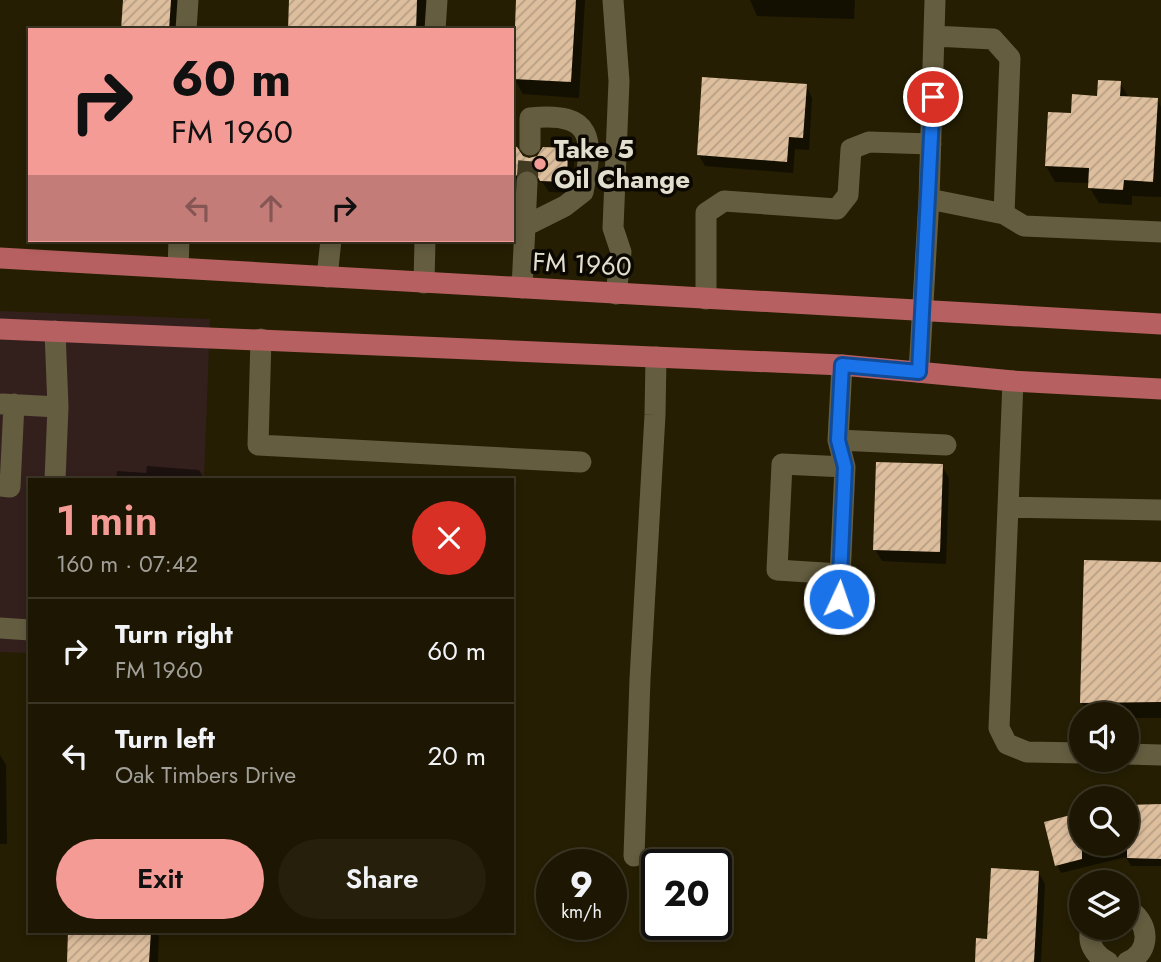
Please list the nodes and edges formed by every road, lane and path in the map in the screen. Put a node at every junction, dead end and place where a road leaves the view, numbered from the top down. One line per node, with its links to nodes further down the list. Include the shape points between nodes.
1 (188, 0): 5 (street)
2 (437, 0): 6 (street)
3 (613, 0): 23 (street, via 619,81 614,228 621,251)
4 (935, 0): 7 (street)
5 (186, 28)
6 (435, 28)
7 (934, 36): 8 (street); 12 (street, via 993,39 1010,58)
8 (931, 144): 11 (street); 24 (street, via 869,142 851,149 848,195 837,209 724,201 706,213)
9 (530, 145): 13 (street, via 530,118 552,116 573,121 586,131 589,147 583,192)
10 (527, 182): 13 (street)
11 (929, 199): 12 (street); 25 (street)
12 (1004, 214): 14 (street, via 1024,226)
13 (525, 226): 22 (street)
14 (1161, 232)
15 (179, 242): 19 (street)
16 (331, 242): 20 (street)
17 (425, 242): 21 (street)
18 (0, 258): 19 (main road, FM 1960 / FM 1960)
19 (178, 268): 20 (main road, FM 1960 / FM 1960)
20 (327, 277): 21 (main road, FM 1960 / FM 1960)
21 (424, 283): 22 (main road, FM 1960 / FM 1960)
22 (522, 288): 23 (main road, FM 1960 / FM 1960)
23 (616, 294): 24 (main road, FM 1960 / FM 1960)
24 (706, 299): 25 (main road, FM 1960 / FM 1960)
25 (923, 312): 26 (main road, FM 1960 / FM 1960); 32 (street)
26 (1161, 324)
27 (0, 329): 28 (main road)
28 (55, 331): 29 (main road); 36 (street)
29 (261, 339): 30 (main road); 39 (street, via 258,445)
30 (656, 356): 31 (main road); 52 (street)
31 (842, 365): 32 (main road); 37 (street)
32 (919, 372): 33 (main road)
33 (1013, 381): 34 (main road); 43 (street)
34 (1161, 389)
35 (7, 404): 36 (street); 42 (street, via 10,487)
36 (58, 407): 41 (street)
37 (838, 440): 38 (street); 40 (street)
38 (946, 445)
39 (581, 462)
40 (845, 467): 45 (street); 45 (street, via 782,464 777,570)
41 (55, 478)
42 (0, 486)
43 (1008, 507): 44 (street); 49 (street, via 999,728 1007,744 1027,752)
44 (1161, 510)
45 (840, 574): 46 (street)
46 (839, 599)
47 (0, 628): 48 (street)
48 (28, 630)
49 (1069, 753)
50 (1139, 754): 51 (street)
51 (1161, 755)
52 (634, 856)
53 (1139, 918): 54 (street)
54 (1153, 937): 57 (street)
55 (1090, 940): 56 (street, via 1098,957)
56 (1108, 962)
57 (1127, 962)

